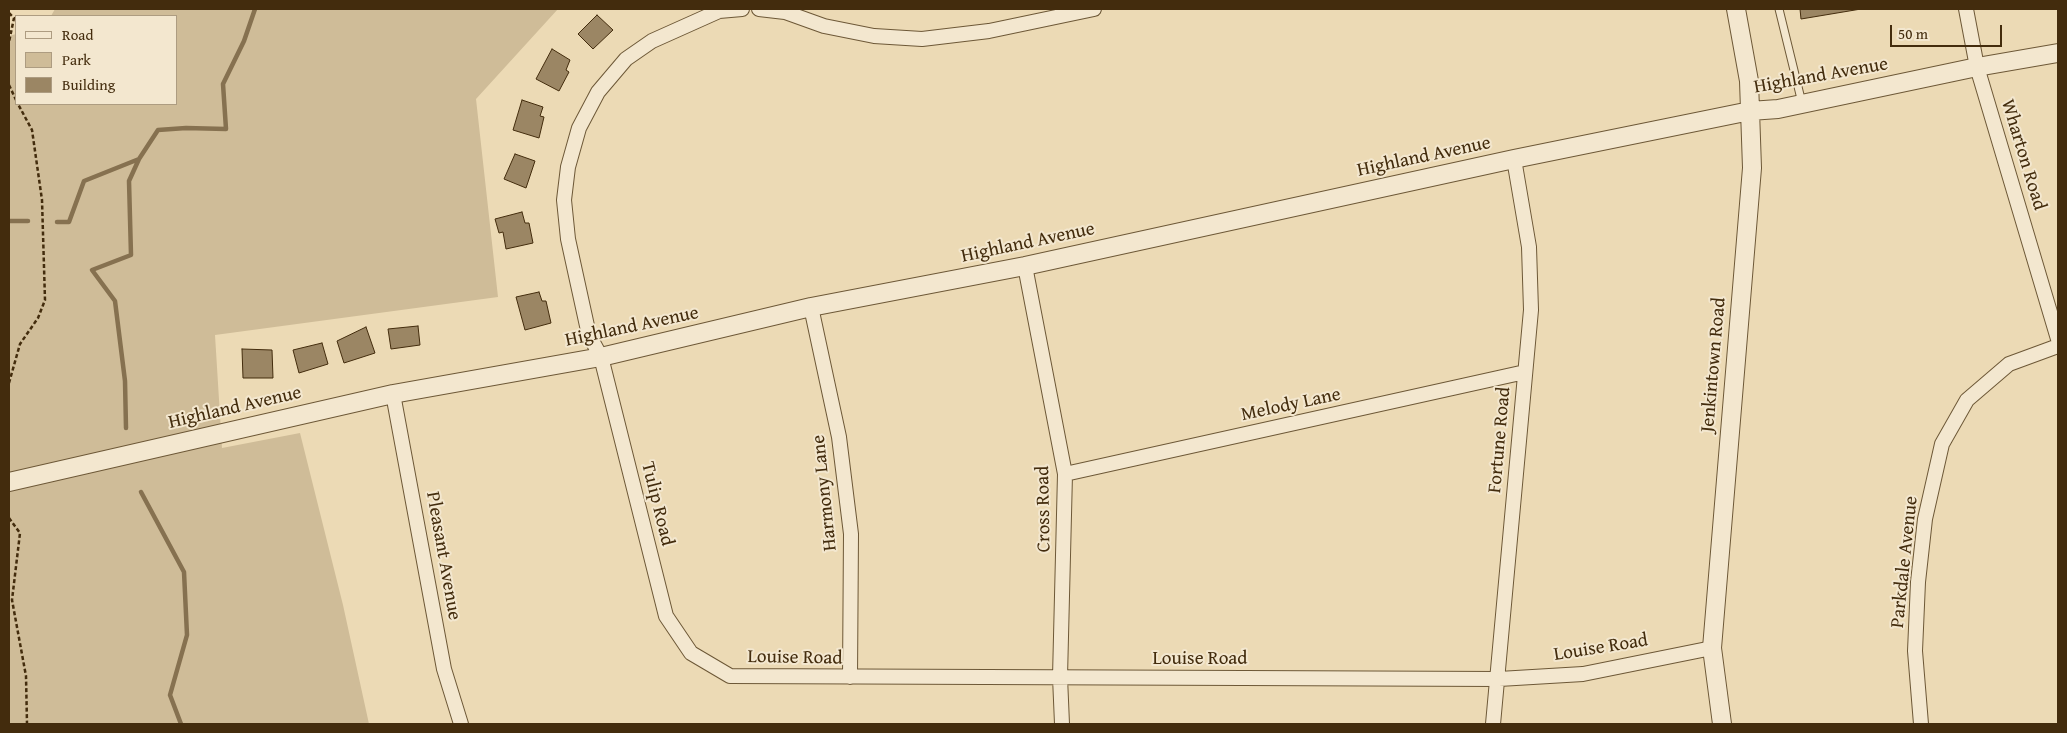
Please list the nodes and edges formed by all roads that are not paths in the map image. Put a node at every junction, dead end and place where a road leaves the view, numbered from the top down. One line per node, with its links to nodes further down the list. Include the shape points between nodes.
1 (742, 9): 16 (street, Tulip Road, via 719,11 652,42 626,59 598,92 579,128 568,167 564,200 568,239 589,335)
2 (759, 9): 3 (street, via 785,12 824,26 874,36 922,40 989,31)
3 (1094, 9)
4 (1736, 9): 10 (street, Jenkintown Road, via 1749,81)
5 (1780, 9): 9 (lane)
6 (1966, 9): 8 (street, Wharton Road)
7 (2058, 53): 8 (street, Highland Avenue)
8 (1977, 67): 9 (street, Highland Avenue); 14 (street, Wharton Road)
9 (1802, 104): 10 (street, Highland Avenue)
10 (1750, 110): 11 (street, Highland Avenue); 21 (street, Jenkintown Road, via 1752,168)
11 (1514, 159): 12 (street, Highland Avenue); 17 (street, Fortune Road, via 1529,247 1531,310)
12 (1024, 266): 13 (street, Highland Avenue); 19 (street, Cross Road)
13 (812, 307): 16 (street, Highland Avenue); 23 (street, Harmony Lane, via 839,437 851,534)
14 (2058, 339)
15 (2058, 346): 30 (street, Parkdale Avenue, via 2009,364 1967,400 1942,444 1925,519 1918,582 1915,650)
16 (601, 357): 18 (street, Highland Avenue); 22 (street, Tulip Road, via 666,616)
17 (1525, 372): 19 (street, Melody Lane); 25 (street, Fortune Road)
18 (393, 394): 20 (street, Highland Avenue); 26 (street, Pleasant Avenue, via 444,669)
19 (1065, 474): 24 (street, Cross Road)
20 (9, 482)
21 (1712, 648): 25 (street, Louise Road, via 1583,674); 29 (street, Jenkintown Road)
22 (691, 654): 23 (street, Louise Road, via 730,676)
23 (850, 677): 24 (street, Louise Road)
24 (1060, 677): 25 (street, Louise Road); 27 (street, Cross Road)
25 (1499, 679): 28 (street, Fortune Road)
26 (461, 724)
27 (1062, 724)
28 (1494, 724)
29 (1722, 724)
30 (1921, 724)

